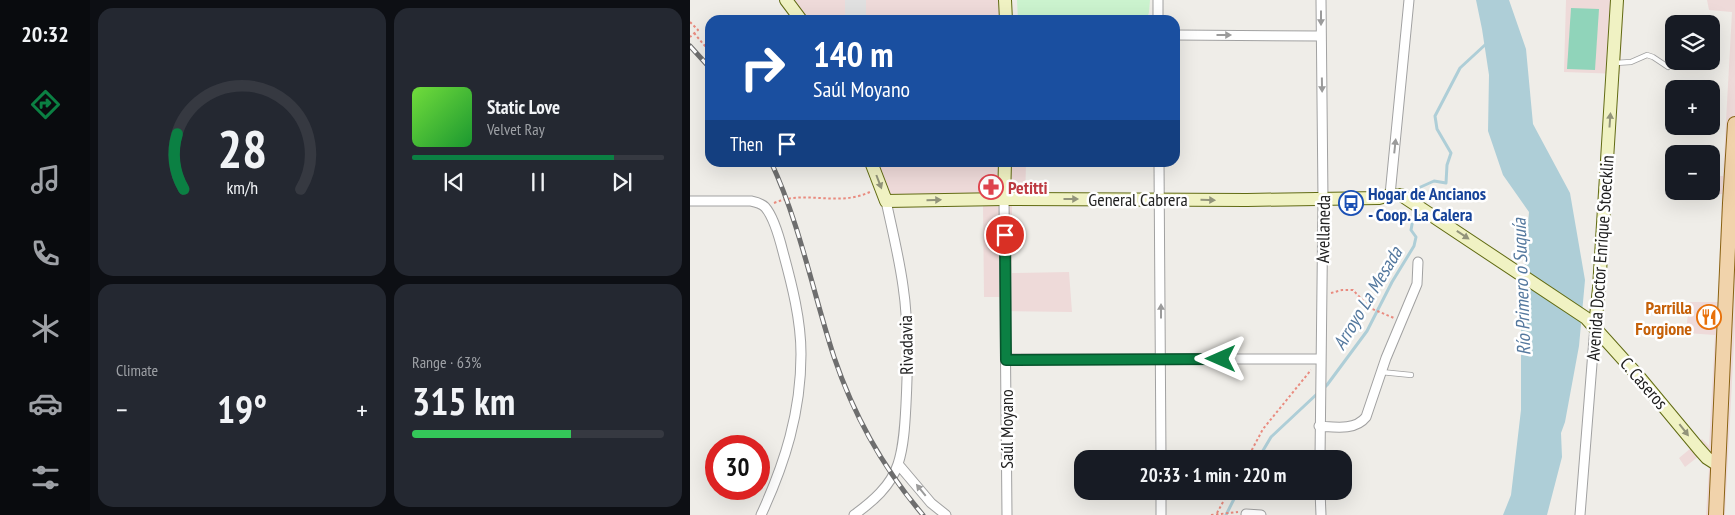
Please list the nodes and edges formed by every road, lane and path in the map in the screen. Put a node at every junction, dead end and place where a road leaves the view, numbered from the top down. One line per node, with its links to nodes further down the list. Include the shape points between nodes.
1 (786, 0): 7 (street)
2 (1005, 0): 8 (street)
3 (1158, 0): 9 (street)
4 (1321, 0): 13 (street, Avellaneda, one-way to 13)
5 (1409, 0): 23 (street, one-way to 5)
6 (1617, 0): 16 (street, Avenida Doctor Enrique Stoecklin)
7 (797, 15)
8 (1006, 15)
9 (1158, 15)
10 (690, 22): 11 (path, via 698,30)
11 (694, 33): 14 (path); 15 (path)
12 (1180, 35): 13 (street, one-way to 13)
13 (1321, 36): 26 (street, Avellaneda, one-way to 26)
14 (690, 37)
15 (705, 46)
16 (1613, 63): 17 (lane, via 1632,62 1647,55); 33 (street, Avenida Doctor Enrique Stoecklin, one-way to 16)
17 (1665, 66)
18 (1735, 124): 44 (main road)
19 (873, 167): 22 (street, Rivadavia, one-way to 22)
20 (1005, 167): 24 (street, Saúl Moyano)
21 (1160, 167): 25 (street)
22 (881, 187): 28 (street, Rivadavia); 29 (path, via 840,200 790,197)
23 (1390, 195): 26 (street, General Cabrera); 33 (street, C. Caseros, one-way to 33, via 1408,198)
24 (1004, 199): 25 (street, General Cabrera, one-way to 25); 28 (street, General Cabrera, one-way to 24); 36 (street, Saúl Moyano)
25 (1159, 199): 26 (street, General Cabrera, one-way to 26); 34 (street, one-way to 25)
26 (1324, 199): 31 (street, Avellaneda)
27 (690, 201): 29 (street, via 751,201)
28 (886, 201): 43 (street, Rivadavia, via 903,287 908,341 905,416)
29 (765, 207): 51 (street, via 778,234 787,265 798,312 801,353 799,395 791,439)
30 (1418, 262): 32 (street, via 1417,284)
31 (1322, 295): 32 (path, via 1353,290 1370,308); 35 (street, Avellaneda)
32 (1400, 320): 37 (street)
33 (1591, 322): 44 (street, C. Caseros, one-way to 44, via 1699,449); 59 (street, Avenida Doctor Enrique Stoecklin)
34 (1161, 359): 35 (street); 36 (street); 40 (street)
35 (1320, 359): 39 (street, Avellaneda); 41 (path, via 1263,429)
36 (1006, 360): 54 (street, Saúl Moyano)
37 (1381, 372): 38 (lane); 39 (street, via 1363,421 1345,427)
38 (1411, 375)
39 (1319, 426): 42 (street, Avellaneda)
40 (1161, 450)
41 (1252, 450)
42 (1320, 450)
43 (898, 464): 52 (street, Rivadavia, via 876,497); 53 (street, one-way to 43, via 931,503)
44 (1718, 465): 60 (main road)
45 (1161, 500): 55 (street)
46 (1224, 500): 49 (path)
47 (1320, 500): 58 (street)
48 (1236, 511): 49 (path)
49 (1217, 514): 56 (path)
50 (1246, 514): 57 (street)
51 (761, 515)
52 (854, 515)
53 (946, 515)
54 (1007, 515)
55 (1161, 515)
56 (1211, 515)
57 (1261, 515)
58 (1321, 515)
59 (1580, 515)
60 (1716, 515)

